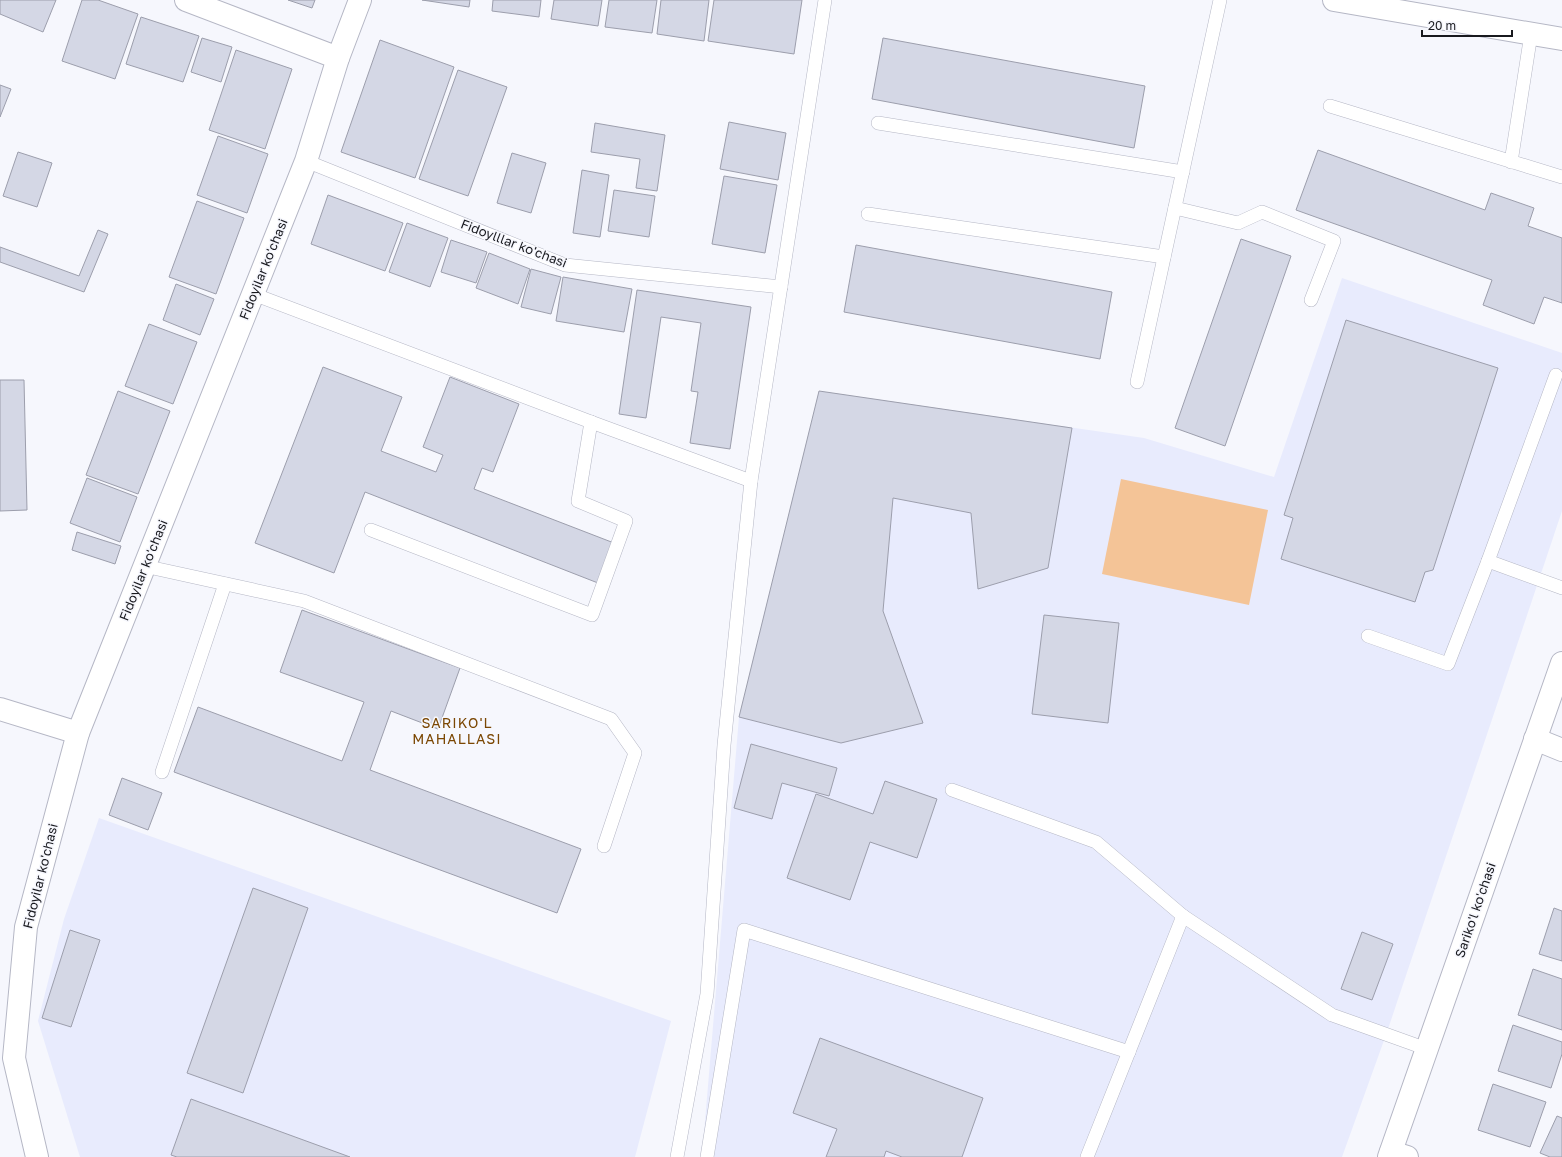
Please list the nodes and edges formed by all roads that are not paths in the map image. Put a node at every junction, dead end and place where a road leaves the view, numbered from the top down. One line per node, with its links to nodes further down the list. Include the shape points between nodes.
1 (186, 0): 8 (street)
2 (360, 0): 8 (street, Fidoyilar ko'chasi)
3 (825, 0): 18 (lane)
4 (1220, 0): 13 (lane)
5 (1334, 0): 6 (street)
6 (1531, 34): 7 (street); 12 (lane)
7 (1562, 39)
8 (338, 58): 11 (street, Fidoyilar ko'chasi)
9 (1330, 106): 12 (lane)
10 (878, 124): 13 (lane)
11 (306, 160): 18 (lane, Fidoylllar ko'chasi, via 565,265); 19 (street, Fidoyilar ko'chasi)
12 (1511, 162): 14 (lane)
13 (1183, 172): 15 (lane)
14 (1562, 177)
15 (1175, 208): 17 (lane); 20 (lane, via 1238,223 1262,212 1334,241)
16 (868, 214): 17 (lane)
17 (1164, 257): 22 (lane)
18 (781, 287): 24 (lane)
19 (253, 294): 23 (lane); 27 (street, Fidoyilar ko'chasi)
20 (1311, 300)
21 (1556, 375): 26 (lane)
22 (1137, 382)
23 (591, 422): 24 (lane); 25 (lane, via 578,501 626,521 592,615)
24 (751, 480): 44 (lane, via 724,745 707,994)
25 (371, 530)
26 (1488, 561): 29 (lane); 30 (lane, via 1448,664)
27 (144, 566): 28 (lane); 33 (street, Fidoyilar ko'chasi)
28 (225, 584): 36 (lane); 38 (lane, via 304,601 611,719 634,753)
29 (1562, 588)
30 (1368, 636)
31 (1562, 663): 34 (street, Sariko'l ko'chasi)
32 (0, 709): 33 (street)
33 (78, 732): 43 (street, Fidoyilar ko'chasi, via 25,935 14,1058)
34 (1535, 739): 35 (street); 40 (street, Sariko'l ko'chasi)
35 (1562, 750)
36 (162, 772)
37 (952, 790): 39 (lane, via 1096,842)
38 (604, 846)
39 (1183, 916): 40 (lane, via 1332,1015); 41 (lane)
40 (1427, 1049): 42 (street, Sariko'l ko'chasi)
41 (1129, 1052): 45 (lane, via 744,930); 46 (lane)
42 (1395, 1155)
43 (37, 1157)
44 (677, 1157)
45 (707, 1157)
46 (1087, 1157)

